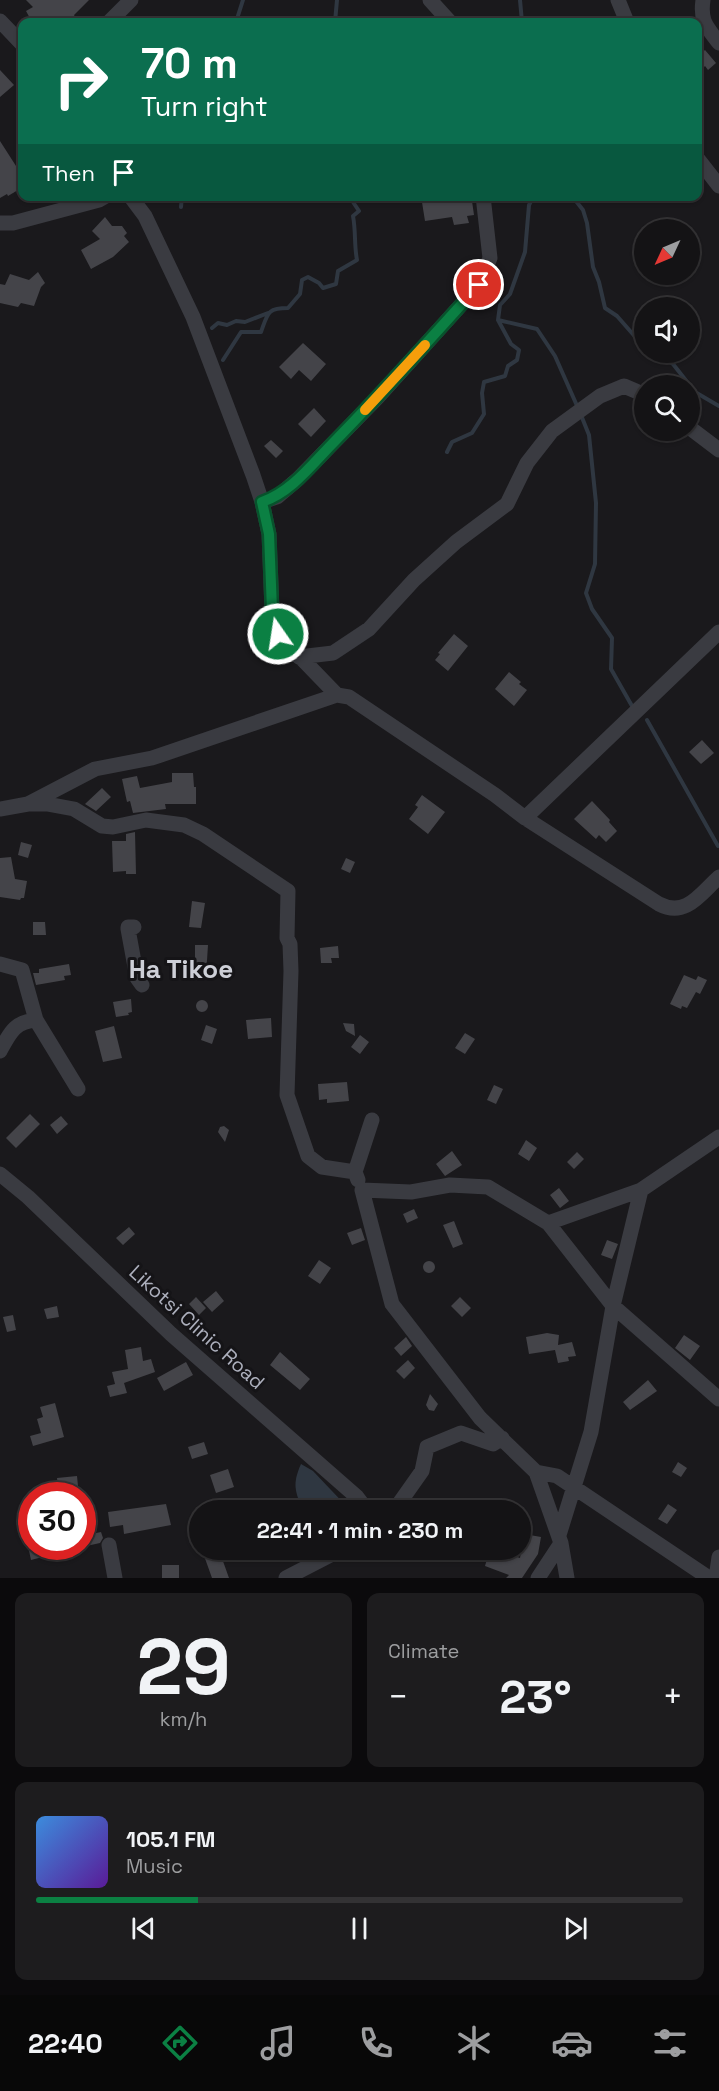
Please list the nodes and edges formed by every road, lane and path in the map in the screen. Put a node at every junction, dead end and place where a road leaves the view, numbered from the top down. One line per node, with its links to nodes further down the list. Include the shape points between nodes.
1 (131, 0): 5 (street)
2 (430, 0): 6 (street)
3 (618, 0): 7 (street)
4 (703, 0): 10 (street, via 701,16)
5 (113, 18)
6 (446, 18)
7 (625, 18)
8 (0, 21): 9 (street)
9 (18, 40)
10 (719, 43)
11 (702, 164): 12 (street)
12 (719, 186)
13 (95, 201): 16 (street)
14 (134, 201): 20 (street, via 145,216 194,317)
15 (484, 201): 20 (street, via 490,258 479,285 298,479 277,497)
16 (0, 223)
17 (634, 390): 22 (street, via 624,386 600,396 552,432 527,463 507,504 439,557 369,629 333,653)
18 (700, 436): 19 (street)
19 (719, 450)
20 (262, 502): 22 (street, via 269,534 272,610 278,634)
21 (719, 632): 26 (street)
22 (299, 657): 23 (street)
23 (337, 695): 24 (street, via 152,758 95,769); 26 (street, via 349,697)
24 (28, 804): 25 (street); 36 (street, via 74,809 102,826 146,820 184,825 288,891 291,971 286,1095 308,1156 321,1167)
25 (0, 809)
26 (525, 818): 27 (street, via 670,910 685,908)
27 (719, 877)
28 (134, 927): 30 (street, via 128,929 137,978)
29 (0, 964): 31 (street, via 22,970)
30 (142, 985)
31 (36, 1020): 32 (street, via 23,1021 12,1029); 33 (street)
32 (0, 1050)
33 (78, 1089)
34 (372, 1120): 36 (street)
35 (719, 1137): 39 (street)
36 (355, 1172): 38 (street)
37 (0, 1174): 46 (street, Likotsi Clinic Road, via 171,1335)
38 (362, 1190): 40 (street, via 411,1192 450,1185 489,1187); 43 (street, via 392,1304 480,1418)
39 (640, 1190): 40 (street); 41 (street)
40 (548, 1222): 41 (street)
41 (613, 1306): 42 (street); 45 (street, via 591,1432)
42 (719, 1399)
43 (502, 1438): 44 (street); 47 (street, via 493,1444 461,1432 427,1447 422,1471)
44 (536, 1472): 45 (street, via 557,1476); 48 (street)
45 (573, 1486): 48 (street); 56 (street)
46 (359, 1500)
47 (402, 1500)
48 (560, 1539): 54 (street); 55 (street)
49 (109, 1545): 52 (street)
50 (719, 1557): 57 (street)
51 (321, 1560): 53 (street)
52 (115, 1578)
53 (286, 1578)
54 (538, 1578)
55 (567, 1578)
56 (709, 1578)
57 (717, 1578)

